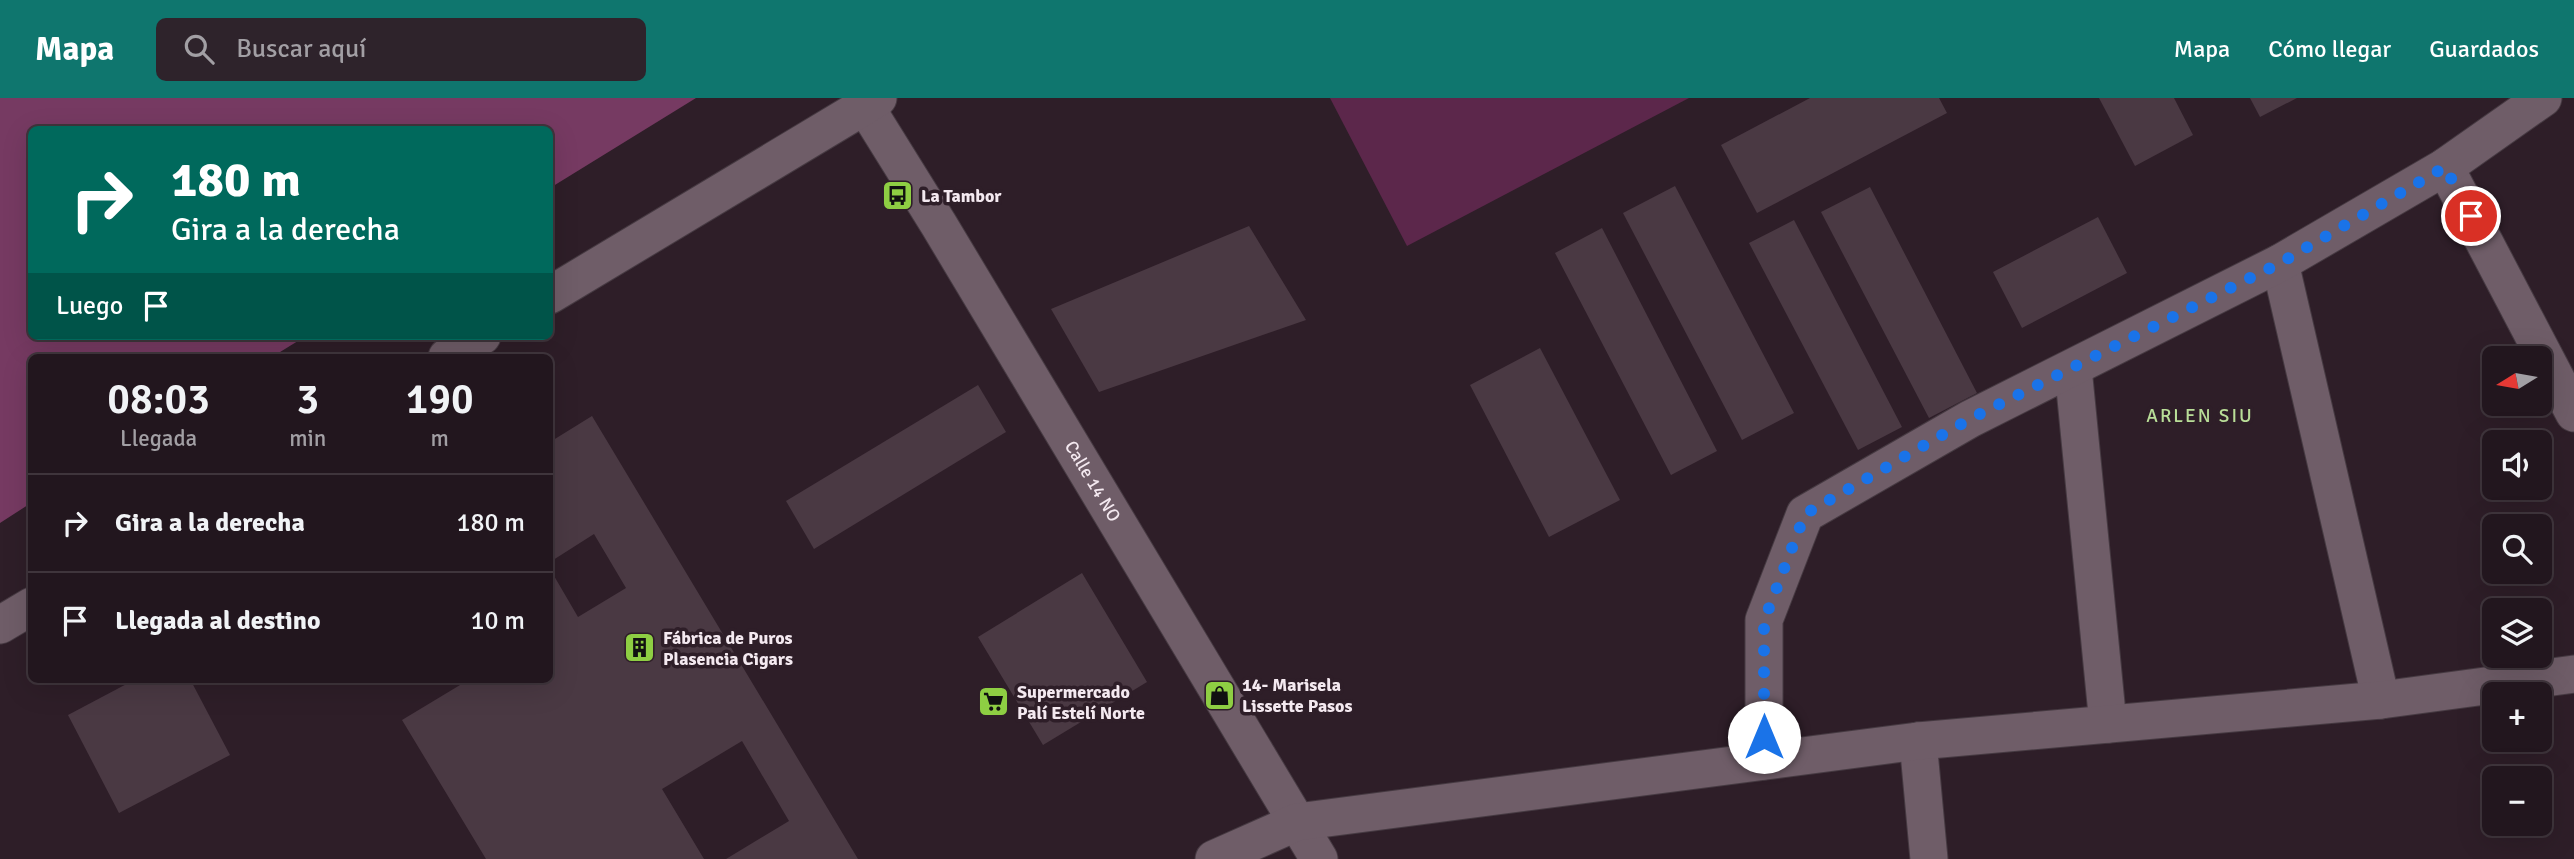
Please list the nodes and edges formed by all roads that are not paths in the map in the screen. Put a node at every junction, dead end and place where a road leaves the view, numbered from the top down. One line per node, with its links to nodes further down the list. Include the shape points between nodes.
1 (2543, 98): 3 (street)
2 (871, 102): 5 (street); 17 (street, Calle 14 NO, via 939,225)
3 (2445, 167): 4 (street); 9 (street)
4 (2280, 263): 8 (street); 13 (street)
5 (553, 293)
6 (475, 340): 7 (street)
7 (452, 354)
8 (2073, 368): 14 (street); 16 (street, via 1970,419 1805,514 1764,621)
9 (2574, 413)
10 (28, 608): 11 (street)
11 (0, 625)
12 (2574, 674): 13 (street)
13 (2381, 700): 14 (street)
14 (2108, 724): 15 (street)
15 (1918, 741): 16 (street); 20 (street)
16 (1764, 761): 17 (street)
17 (1297, 822): 18 (street); 19 (street, Calle 14 NO)
18 (1214, 859)
19 (1319, 859)
20 (1929, 859)

